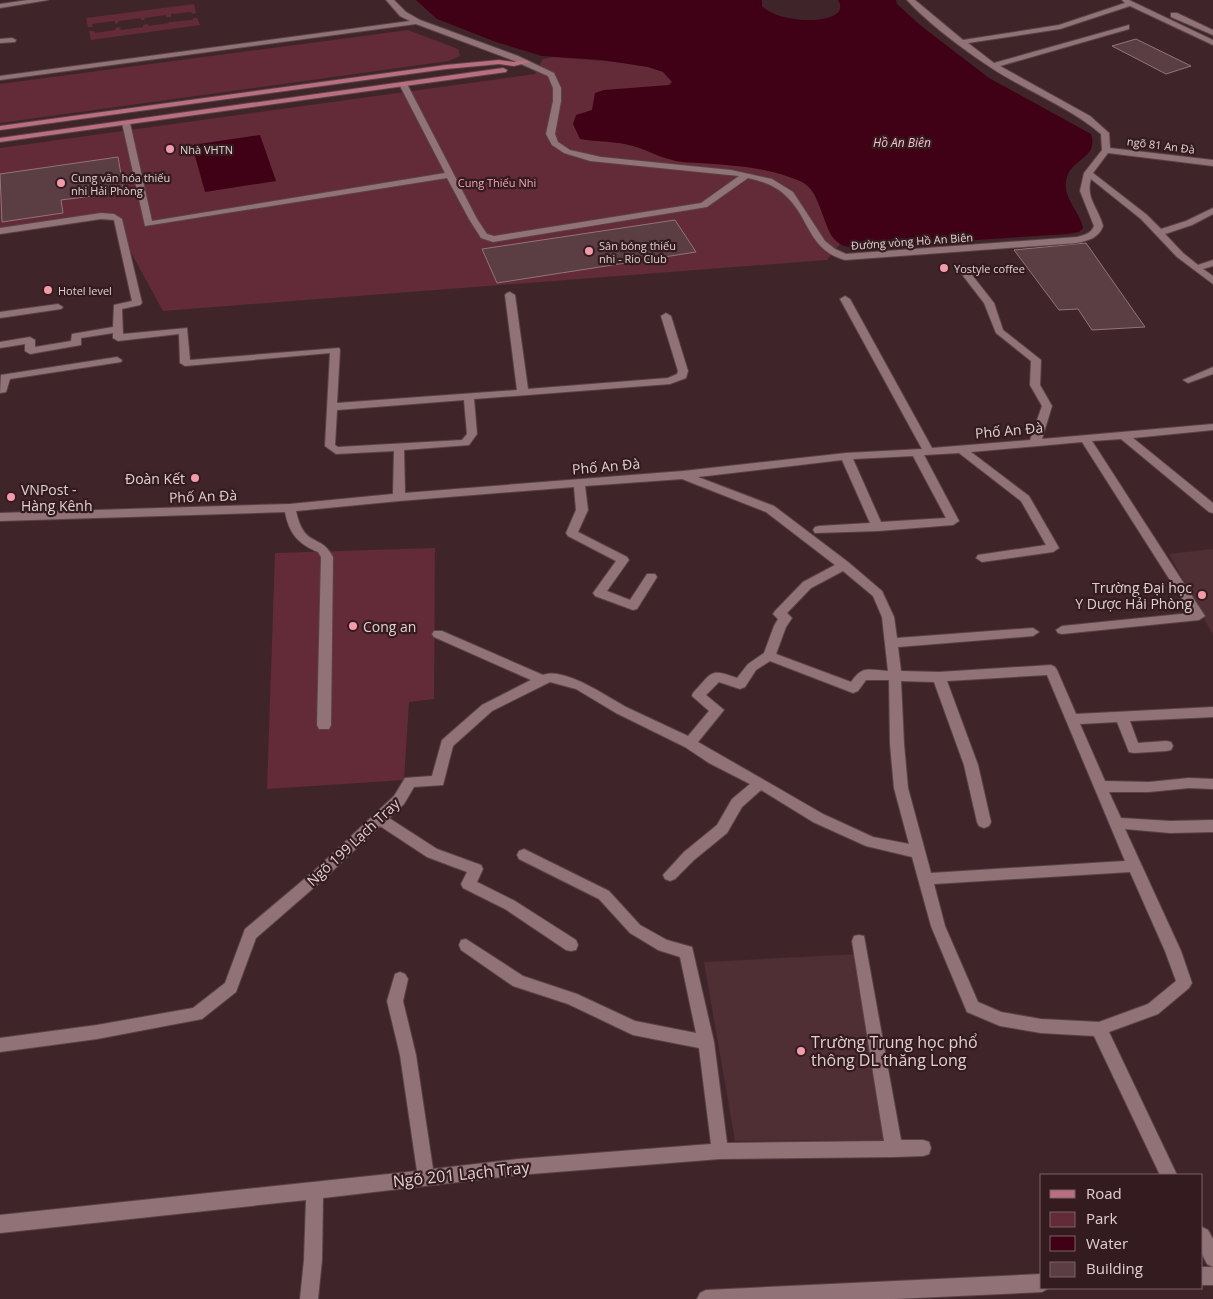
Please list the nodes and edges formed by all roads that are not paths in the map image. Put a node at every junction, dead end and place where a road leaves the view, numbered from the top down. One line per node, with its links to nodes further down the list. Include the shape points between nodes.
1 (44, 0): 7 (street)
2 (390, 0): 10 (street, Đường vòng Hồ An Biên, via 402,14)
3 (911, 0): 15 (street)
4 (1122, 0): 6 (street)
5 (1142, 0): 8 (street)
6 (1130, 4): 15 (street, via 1060,27); 16 (street)
7 (0, 6)
8 (1162, 9)
9 (1170, 13): 12 (street)
10 (417, 22): 17 (street, Đường vòng Hồ An Biên); 20 (street)
11 (1126, 27): 19 (street)
12 (1213, 33)
13 (12, 40): 14 (street)
14 (0, 41)
15 (962, 42): 19 (street)
16 (1213, 42)
17 (526, 62): 18 (main road); 31 (street, Đường vòng Hồ An Biên, via 551,75 554,80 558,99 550,136 558,147 571,154)
18 (514, 64): 21 (main road, via 508,69); 22 (main road, via 499,62 446,67)
19 (993, 66): 27 (street, via 1087,118 1105,133)
20 (0, 78)
21 (403, 84): 23 (main road); 30 (street)
22 (254, 93): 23 (main road); 25 (main road)
23 (256, 104): 24 (main road)
24 (126, 123): 26 (main road); 30 (street, via 148,224)
25 (0, 128)
26 (0, 140)
27 (1106, 150): 28 (street, ngõ 81 An Đà); 29 (street)
28 (1213, 163)
29 (1088, 173): 31 (street, Đường vòng Hồ An Biên, via 1083,192 1098,224 1097,230 1086,239 844,257 821,245 793,196 778,186); 34 (street, via 1144,217)
30 (450, 175): 31 (street, via 484,236 493,239 704,206)
31 (744, 176)
32 (1213, 211): 34 (street)
33 (0, 230): 44 (street, via 101,216 118,219 137,303 116,307)
34 (1158, 233): 37 (street)
35 (1213, 263): 37 (street)
36 (962, 268): 56 (street, via 989,303 999,331 1036,360 1035,385 1048,406)
37 (1196, 268): 38 (street)
38 (1213, 281)
39 (510, 295): 50 (street)
40 (844, 298): 59 (street)
41 (58, 306): 42 (street)
42 (0, 315)
43 (666, 316): 50 (street, via 682,371 682,376 677,379)
44 (118, 329): 45 (street, via 75,336 77,343 30,351 30,340); 52 (street, via 118,338 184,330 185,363 335,350)
45 (0, 345)
46 (117, 360): 49 (street, via 5,377)
47 (1213, 370): 48 (street)
48 (1188, 380)
49 (0, 390)
50 (524, 393): 51 (street)
51 (469, 398): 52 (street); 57 (street, via 470,439)
52 (332, 407): 57 (street, via 332,448 342,452)
53 (1213, 427): 54 (street, Phố An Đà)
54 (1123, 435): 55 (street, Phố An Đà); 65 (street)
55 (1085, 439): 56 (street, Phố An Đà); 72 (street, via 1199,616)
56 (1036, 443): 58 (street, Phố An Đà)
57 (399, 448): 63 (street)
58 (961, 450): 59 (street, Phố An Đà); 69 (street, via 1025,500 1053,548)
59 (922, 451): 60 (street, Phố An Đà); 67 (street, via 953,521)
60 (846, 456): 61 (street, Phố An Đà); 67 (street)
61 (683, 475): 62 (street, Phố An Đà); 70 (street, via 770,509)
62 (579, 483): 63 (street, Phố An Đà); 71 (street, via 582,510 572,533 623,560 599,594 632,606)
63 (398, 497): 64 (street, Phố An Đà)
64 (290, 508): 66 (street, Phố An Đà); 83 (street, via 298,537 323,549 327,557)
65 (1213, 509)
66 (0, 518)
67 (878, 527): 68 (street)
68 (819, 530)
69 (982, 558)
70 (844, 565): 75 (street, via 878,594 888,617); 76 (street, via 807,585 778,614 786,618)
71 (651, 577)
72 (1062, 630)
73 (1033, 632): 75 (street)
74 (438, 634): 79 (street)
75 (891, 643): 77 (street)
76 (769, 656): 77 (street, via 853,688 863,675); 84 (street, via 752,667 740,684 717,676 698,696 717,710)
77 (895, 676): 78 (street); 93 (street, via 901,788)
78 (939, 677): 82 (street, via 1051,670); 90 (street, via 971,765)
79 (543, 680): 84 (street, via 549,677 580,686); 89 (street, Ngõ 199 Lạch Tray, via 487,708 447,744 438,781 410,782 400,800)
80 (1213, 712): 81 (street)
81 (1120, 716): 82 (street); 85 (street, via 1134,748)
82 (1072, 719): 88 (street)
83 (324, 725)
84 (690, 743): 86 (street)
85 (1166, 746)
86 (760, 783): 93 (street, via 818,818 871,842); 96 (street, via 737,803 722,829)
87 (1213, 784): 88 (street)
88 (1101, 786): 91 (street)
89 (379, 818): 100 (street, via 432,853 476,868 468,884 510,905); 104 (street, Ngõ 199 Lạch Tray, via 250,934 231,987 197,1014)
90 (984, 822)
91 (1116, 823): 92 (street, via 1170,828); 95 (street)
92 (1213, 826)
93 (917, 852): 97 (street)
94 (524, 855): 103 (street, via 604,895 635,929 663,945 687,952)
95 (1134, 866): 97 (street); 102 (street, via 1184,983 1153,1009)
96 (670, 875)
97 (925, 879): 102 (street, via 938,926 972,1006 1000,1019 1041,1026)
98 (859, 941): 106 (street)
99 (466, 945): 103 (street, via 518,981 572,998 632,1028)
100 (571, 945)
101 (400, 979): 109 (street, via 395,1001 408,1055)
102 (1099, 1029): 108 (street)
103 (706, 1042): 107 (street)
104 (0, 1046)
105 (923, 1148): 106 (street, Ngõ 201 Lạch Tray)
106 (894, 1149): 107 (street, Ngõ 201 Lạch Tray)
107 (720, 1151): 109 (street, Ngõ 201 Lạch Tray, via 518,1167)
108 (1168, 1174)
109 (426, 1178): 110 (street, Ngõ 201 Lạch Tray)
110 (315, 1191): 111 (street, Ngõ 201 Lạch Tray); 116 (street)
111 (0, 1224)
112 (1203, 1238): 113 (street)
113 (1213, 1258)
114 (1040, 1283): 115 (street)
115 (761, 1297): 117 (street)
116 (309, 1299)
117 (706, 1299)

